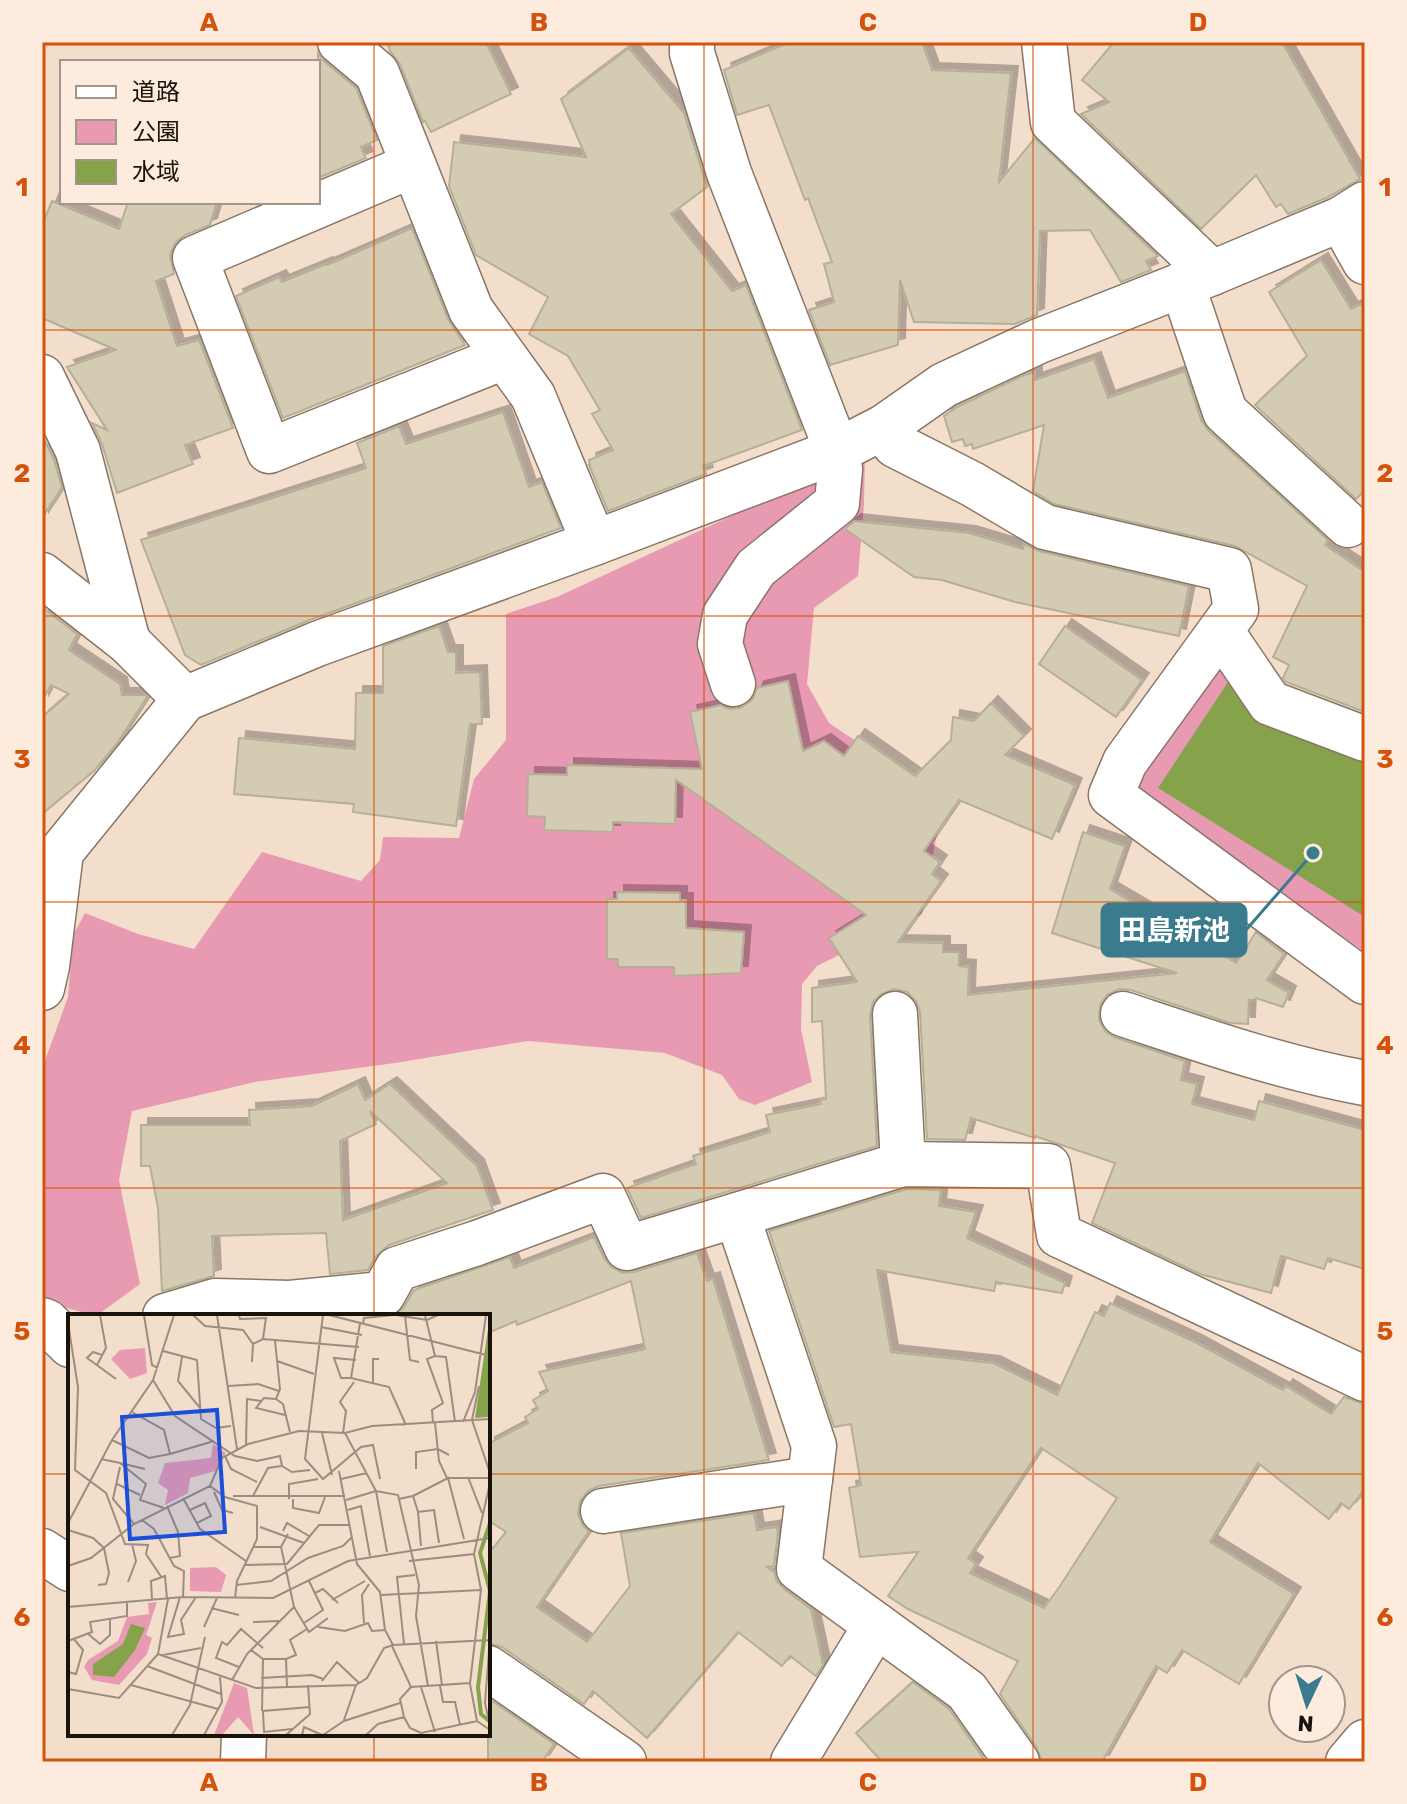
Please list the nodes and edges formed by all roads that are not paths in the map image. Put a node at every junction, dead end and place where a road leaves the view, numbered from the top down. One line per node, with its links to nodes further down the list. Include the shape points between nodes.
1 (340, 42): 4 (street, via 377,73)
2 (692, 42): 11 (street, via 729,173)
3 (1044, 42): 7 (street, via 1053,122)
4 (413, 165): 8 (street, via 471,310); 8 (street, via 195,258 269,451)
5 (1353, 211): 6 (street); 7 (street)
6 (1365, 262)
7 (1197, 279): 10 (street, via 944,385); 12 (street, via 1225,412)
8 (504, 357): 13 (street, via 533,396)
9 (42, 377): 16 (street, via 78,451)
10 (884, 427): 11 (street); 15 (street, via 895,445 1045,527 1229,570 1236,609)
11 (837, 451): 13 (street); 17 (street, via 837,503 756,568 725,615 720,644)
12 (1348, 525)
13 (594, 543): 18 (street, via 317,644)
14 (42, 575): 16 (street)
15 (1221, 631): 19 (street, via 1270,703); 20 (street, via 1125,762 1111,795)
16 (128, 642): 18 (street)
17 (733, 684)
18 (185, 699): 21 (street, via 61,852)
19 (1365, 739)
20 (1365, 982)
21 (42, 988)
22 (895, 1014): 25 (street)
23 (1123, 1014): 24 (street, via 1325,1076)
24 (1365, 1083)
25 (903, 1164): 26 (street); 30 (street, via 1048,1166 1059,1235)
26 (737, 1215): 27 (street, via 627,1248 603,1196 397,1269 383,1294 290,1303 215,1301); 31 (street, via 814,1446)
27 (172, 1314)
28 (42, 1320): 29 (street)
29 (68, 1343)
30 (1365, 1379)
31 (810, 1479): 32 (street); 35 (street, via 799,1569)
32 (603, 1511)
33 (42, 1551): 34 (street)
34 (68, 1568)
35 (876, 1625): 41 (street); 42 (street, via 967,1691)
36 (490, 1669): 40 (street)
37 (244, 1736): 39 (street)
38 (1365, 1742): 43 (street)
39 (243, 1762)
40 (624, 1762)
41 (793, 1762)
42 (1017, 1762)
43 (1348, 1762)

